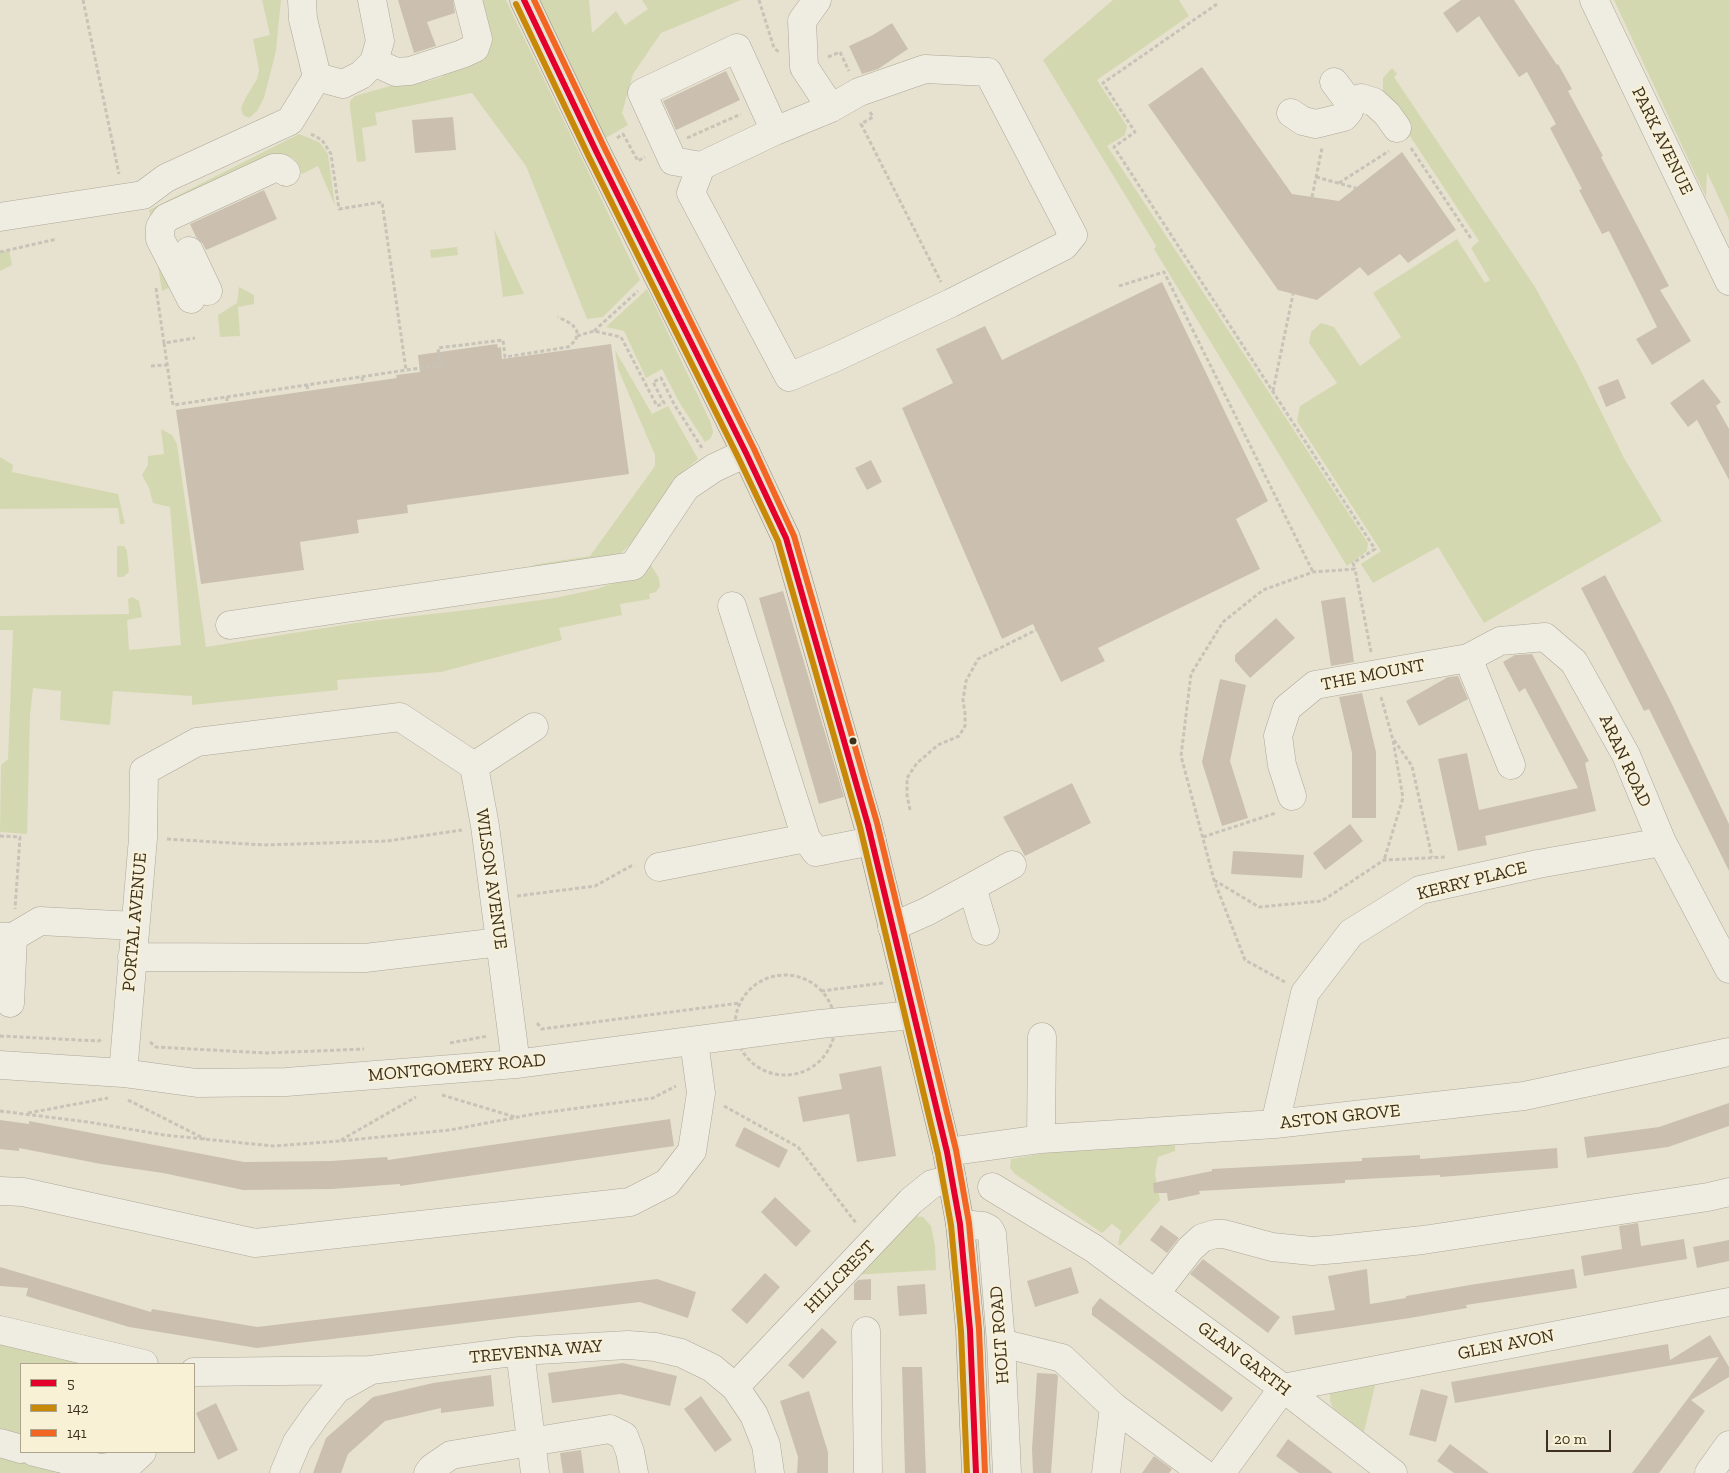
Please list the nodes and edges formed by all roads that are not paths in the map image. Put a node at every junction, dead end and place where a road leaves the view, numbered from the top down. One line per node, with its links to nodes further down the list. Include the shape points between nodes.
1 (302, 0): 9 (street, via 303,19)
2 (372, 0): 8 (street, via 380,41)
3 (460, 0): 8 (street, via 465,31 457,41)
4 (468, 0): 8 (street, via 478,39 475,48 410,71 396,72)
5 (524, 0): 19 (main road, HOLT ROAD)
6 (817, 0): 10 (street, via 802,21 804,67)
7 (1594, 0): 18 (street, PARK AVENUE)
8 (374, 62): 9 (street, via 361,75 343,84)
9 (317, 77): 16 (street, via 290,121 166,178 143,194)
10 (831, 108): 12 (street); 14 (street, via 859,92 925,69 988,72 1072,235 1064,246 951,303 789,377 691,193)
11 (1291, 113): 13 (street, via 1316,124 1344,117 1349,111 1341,92 1374,102 1387,114)
12 (775, 131): 14 (street); 14 (street, via 737,48 642,93 673,161)
13 (1400, 138)
14 (701, 166)
15 (286, 172): 17 (street, via 274,168 166,218 160,227 160,239 199,295)
16 (0, 217)
17 (189, 251)
18 (1729, 282)
19 (746, 453): 21 (street, via 714,468 686,487 633,566); 28 (main road, HOLT ROAD, via 786,538)
20 (732, 606): 27 (street)
21 (230, 625)
22 (1468, 658): 24 (street); 26 (street, THE MOUNT, via 1315,685 1287,708 1278,736 1282,765); 29 (street, ARAN ROAD, via 1500,642 1546,637 1574,662 1626,755)
23 (534, 727): 25 (street)
24 (1511, 764)
25 (474, 766): 33 (street, PORTAL AVENUE, via 400,717 197,742 144,771 143,838); 37 (street, WILSON AVENUE)
26 (1292, 796)
27 (806, 838): 28 (street, via 816,852); 31 (street)
28 (872, 841): 34 (main road, HOLT ROAD)
29 (1662, 842): 39 (street, ARAN ROAD); 48 (street, KERRY PLACE, via 1538,864 1420,890 1352,933 1305,993)
30 (1012, 865): 32 (street)
31 (659, 867)
32 (972, 887): 34 (street); 35 (street)
33 (135, 926): 36 (street, via 40,921); 38 (street, PORTAL AVENUE)
34 (892, 927): 41 (main road, HOLT ROAD)
35 (985, 931)
36 (6, 937): 40 (street)
37 (500, 942): 38 (street, via 365,958); 45 (street, WILSON AVENUE)
38 (132, 957): 47 (street, PORTAL AVENUE)
39 (1729, 969)
40 (10, 1002)
41 (913, 1015): 43 (street, MONTGOMERY ROAD); 50 (main road, HOLT ROAD)
42 (1042, 1036): 49 (street)
43 (694, 1041): 45 (street, MONTGOMERY ROAD); 53 (street, via 700,1083 692,1151 667,1183 630,1202 255,1243 23,1192)
44 (1729, 1052): 48 (street, ASTON GROVE, via 1524,1096)
45 (516, 1064): 47 (street, MONTGOMERY ROAD, via 286,1082)
46 (0, 1066): 47 (street, MONTGOMERY ROAD)
47 (121, 1084)
48 (1274, 1124): 49 (street, ASTON GROVE)
49 (1042, 1139): 50 (street, ASTON GROVE)
50 (946, 1152): 51 (main road, HOLT ROAD)
51 (952, 1179): 55 (main road, HOLT ROAD); 65 (street, HILLCREST, via 932,1184 911,1201)
52 (992, 1187): 56 (street, GLAN GARTH, via 1093,1248)
53 (0, 1191)
54 (1729, 1192): 56 (street, via 1432,1238 1338,1249 1312,1251 1272,1247 1215,1234 1202,1238 1190,1250)
55 (960, 1224): 60 (street, HOLT ROAD, via 983,1226 992,1234); 80 (main road, HOLT ROAD, via 970,1330)
56 (1155, 1294): 66 (street, GLAN GARTH)
57 (1729, 1302): 66 (street, GLEN AVON)
58 (0, 1330): 62 (street)
59 (866, 1331): 79 (street)
60 (1001, 1343): 67 (street, via 1062,1358); 81 (street, HOLT ROAD)
61 (520, 1351): 63 (street, TREVENNA WAY); 65 (street, TREVENNA WAY, via 628,1345 655,1347 681,1353 712,1368); 68 (street)
62 (140, 1363)
63 (371, 1370): 64 (street); 74 (street, TREVENNA WAY, via 337,1389 297,1442)
64 (195, 1372)
65 (735, 1387): 78 (street, TREVENNA WAY, via 754,1415 766,1445)
66 (1283, 1388): 84 (street); 85 (street, GLAN GARTH)
67 (1114, 1407): 82 (street); 83 (street)
68 (531, 1442): 75 (street, via 452,1454); 76 (street); 77 (street, via 610,1429 624,1436)
69 (0, 1444): 71 (street)
70 (1729, 1445): 86 (street)
71 (20, 1449)
72 (38, 1453): 73 (street, via 100,1468)
73 (134, 1463)
74 (284, 1473)
75 (428, 1473)
76 (535, 1473)
77 (634, 1473)
78 (770, 1473)
79 (868, 1473)
80 (976, 1473)
81 (1007, 1473)
82 (1106, 1473)
83 (1203, 1473)
84 (1221, 1473)
85 (1393, 1473)
86 (1709, 1473)

